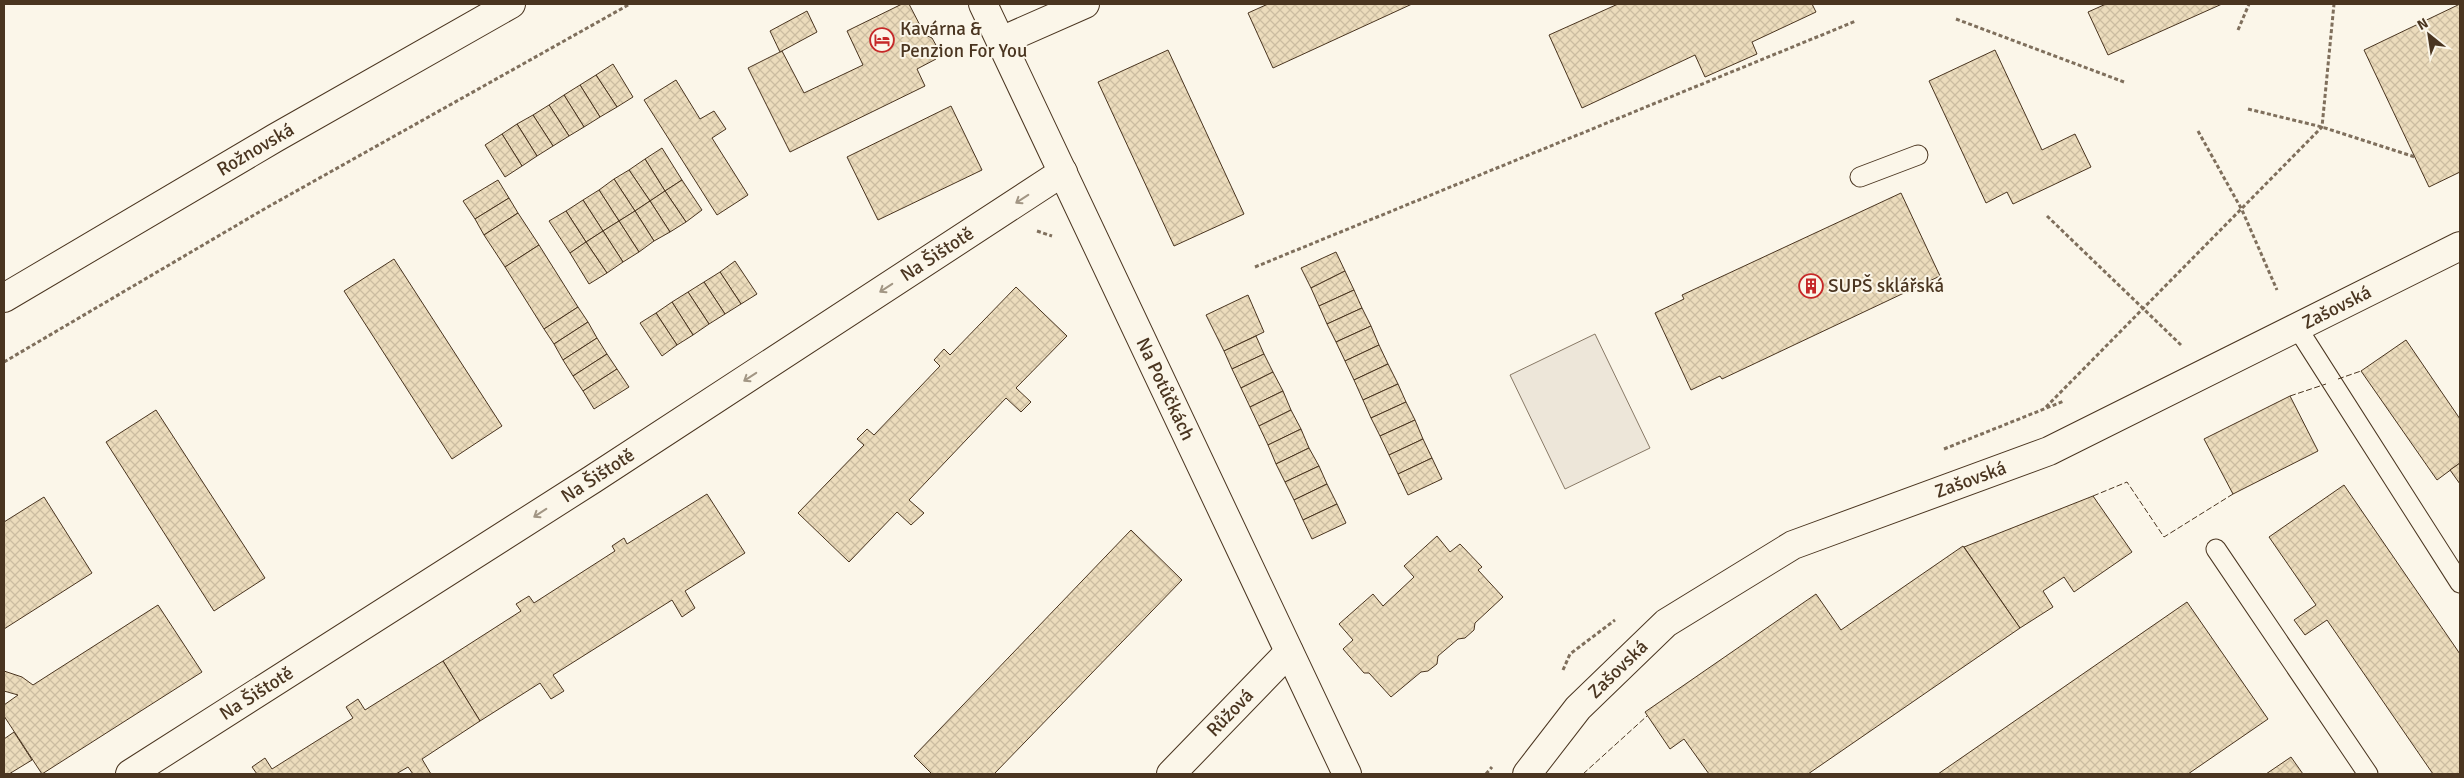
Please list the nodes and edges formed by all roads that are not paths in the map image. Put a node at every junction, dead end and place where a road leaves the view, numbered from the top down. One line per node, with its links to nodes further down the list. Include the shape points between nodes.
1 (511, 4): 9 (street, Rožnovská)
2 (983, 4): 4 (street, Na Potůčkách)
3 (1085, 4): 4 (street)
4 (1001, 41): 6 (street, Na Potůčkách)
5 (1918, 155): 7 (lane)
6 (1063, 172): 13 (street, Na Potůčkách); 14 (street, Na Šištotě, one-way to 14, via 593,479)
7 (1860, 178)
8 (2460, 246): 10 (street, Zašovská)
9 (4, 298)
10 (2298, 329): 12 (lane); 17 (street, Zašovská, via 2049,451 1793,545 1666,623 1578,708)
11 (2216, 549): 18 (lane)
12 (2460, 583)
13 (1290, 652): 15 (street, Růžová); 16 (street, Na Potůčkách)
14 (130, 774)
15 (1171, 774)
16 (1347, 774)
17 (1527, 774)
18 (2368, 774)

